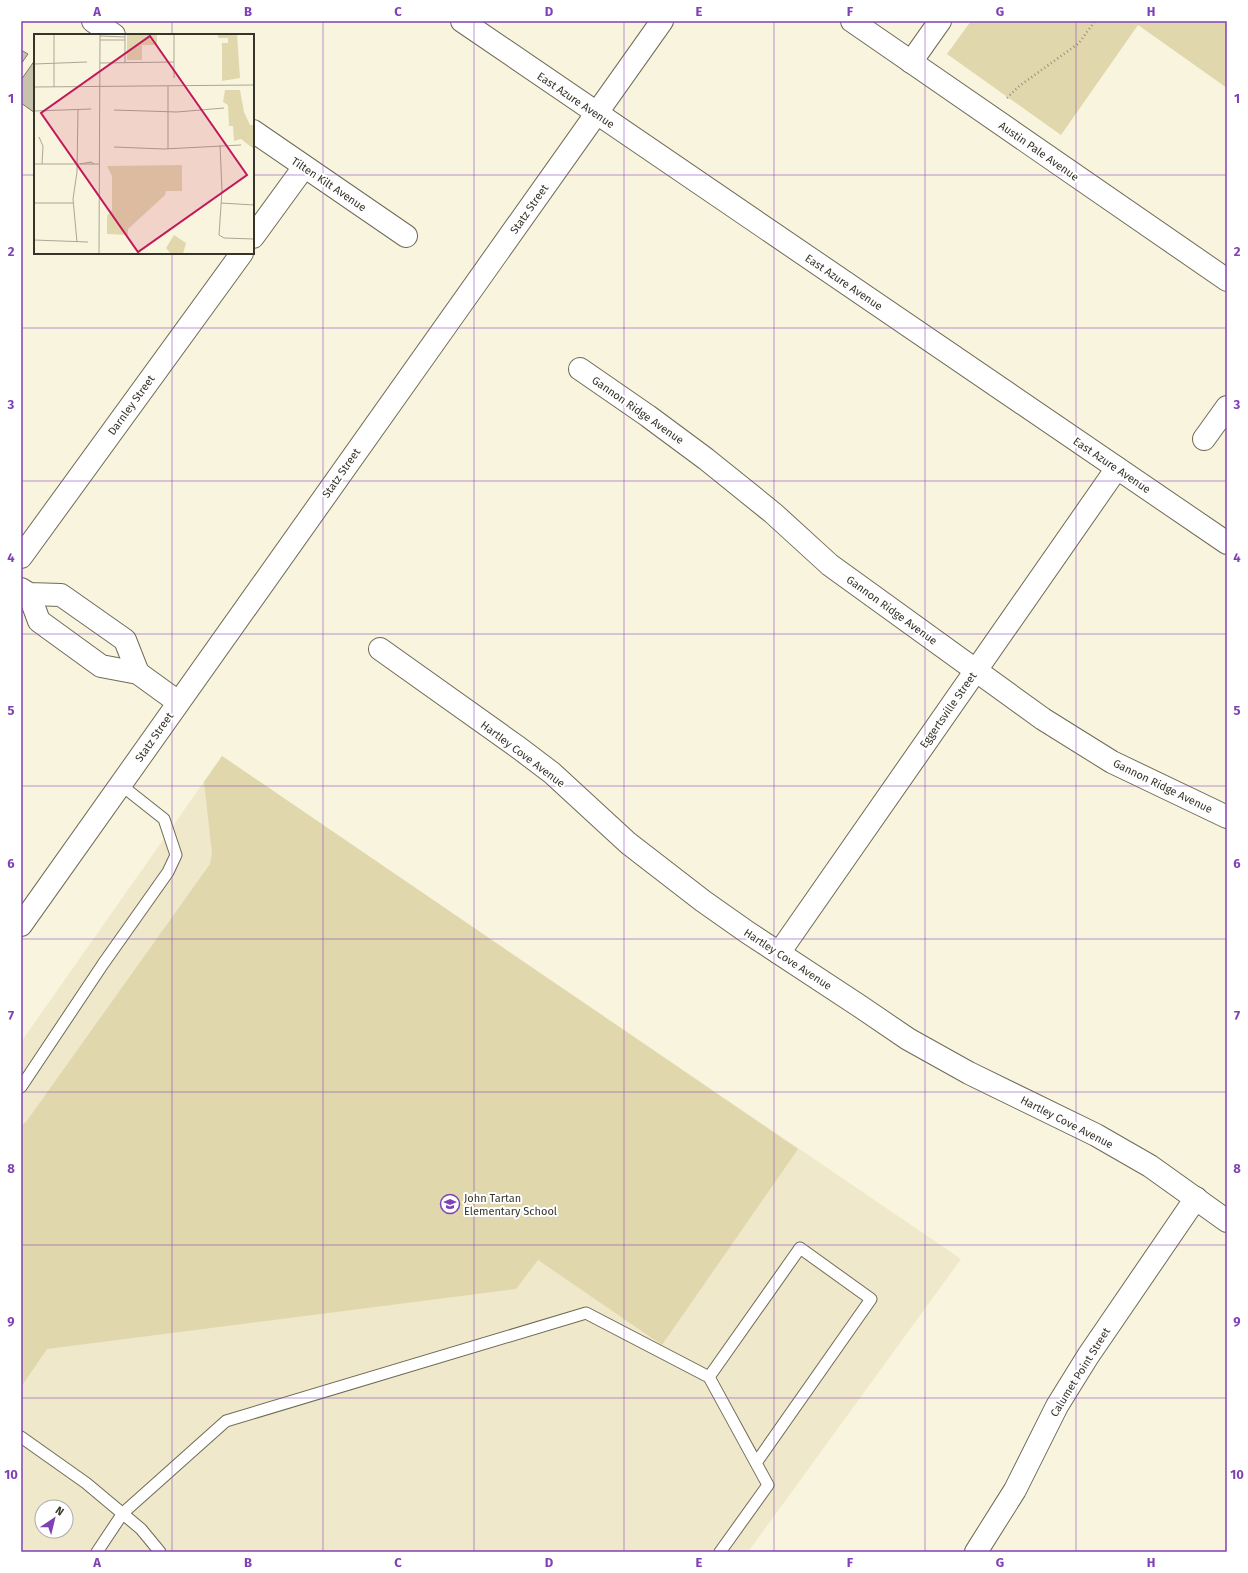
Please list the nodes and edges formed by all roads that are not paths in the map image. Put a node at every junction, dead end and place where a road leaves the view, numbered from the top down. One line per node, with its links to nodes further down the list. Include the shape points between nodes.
1 (93, 21): 6 (street)
2 (462, 21): 8 (street, East Azure Avenue)
3 (662, 21): 8 (street, Statz Street)
4 (852, 21): 7 (street, Austin Pale Avenue)
5 (940, 21): 7 (street)
6 (112, 34)
7 (911, 62): 14 (street, Austin Pale Avenue)
8 (596, 114): 18 (street, East Azure Avenue); 25 (street, Statz Street)
9 (254, 132): 10 (street, Tilten Kilt Avenue)
10 (304, 167): 11 (street, Tilten Kilt Avenue); 12 (street)
11 (406, 236)
12 (254, 237)
13 (241, 254): 20 (street, Darnley Street)
14 (1227, 280)
15 (580, 369): 23 (street, Gannon Ridge Avenue, via 706,459 773,513 830,565)
16 (1227, 408): 17 (street)
17 (1204, 439)
18 (1117, 468): 19 (street, East Azure Avenue); 23 (street, Eggertsville Street)
19 (1227, 543)
20 (21, 557)
21 (25, 592): 24 (street, via 39,621 101,666); 24 (street, via 61,595 125,640)
22 (380, 649): 29 (street, Hartley Cove Avenue, via 552,773 628,843 704,901)
23 (976, 670): 27 (street, Gannon Ridge Avenue, via 1043,719 1112,762); 29 (street, Eggertsville Street)
24 (138, 673): 25 (street)
25 (178, 702): 26 (street, Statz Street)
26 (121, 785): 28 (street, Statz Street); 30 (lane, via 164,819 176,855 168,872)
27 (1227, 817)
28 (21, 925)
29 (779, 953): 31 (street, Hartley Cove Avenue, via 908,1039 969,1073 1096,1135 1150,1166)
30 (21, 1087)
31 (1196, 1198): 32 (street, Hartley Cove Avenue); 40 (street, Calumet Point Street, via 1088,1356 1057,1406 1015,1490)
32 (1227, 1221)
33 (709, 1377): 35 (lane); 35 (lane, via 800,1248 871,1299); 36 (lane, via 586,1313 226,1421)
34 (21, 1438): 36 (lane, via 86,1482)
35 (756, 1463): 39 (lane, via 768,1485)
36 (123, 1513): 37 (lane); 38 (lane, via 141,1529)
37 (97, 1552)
38 (160, 1552)
39 (720, 1552)
40 (976, 1552)

